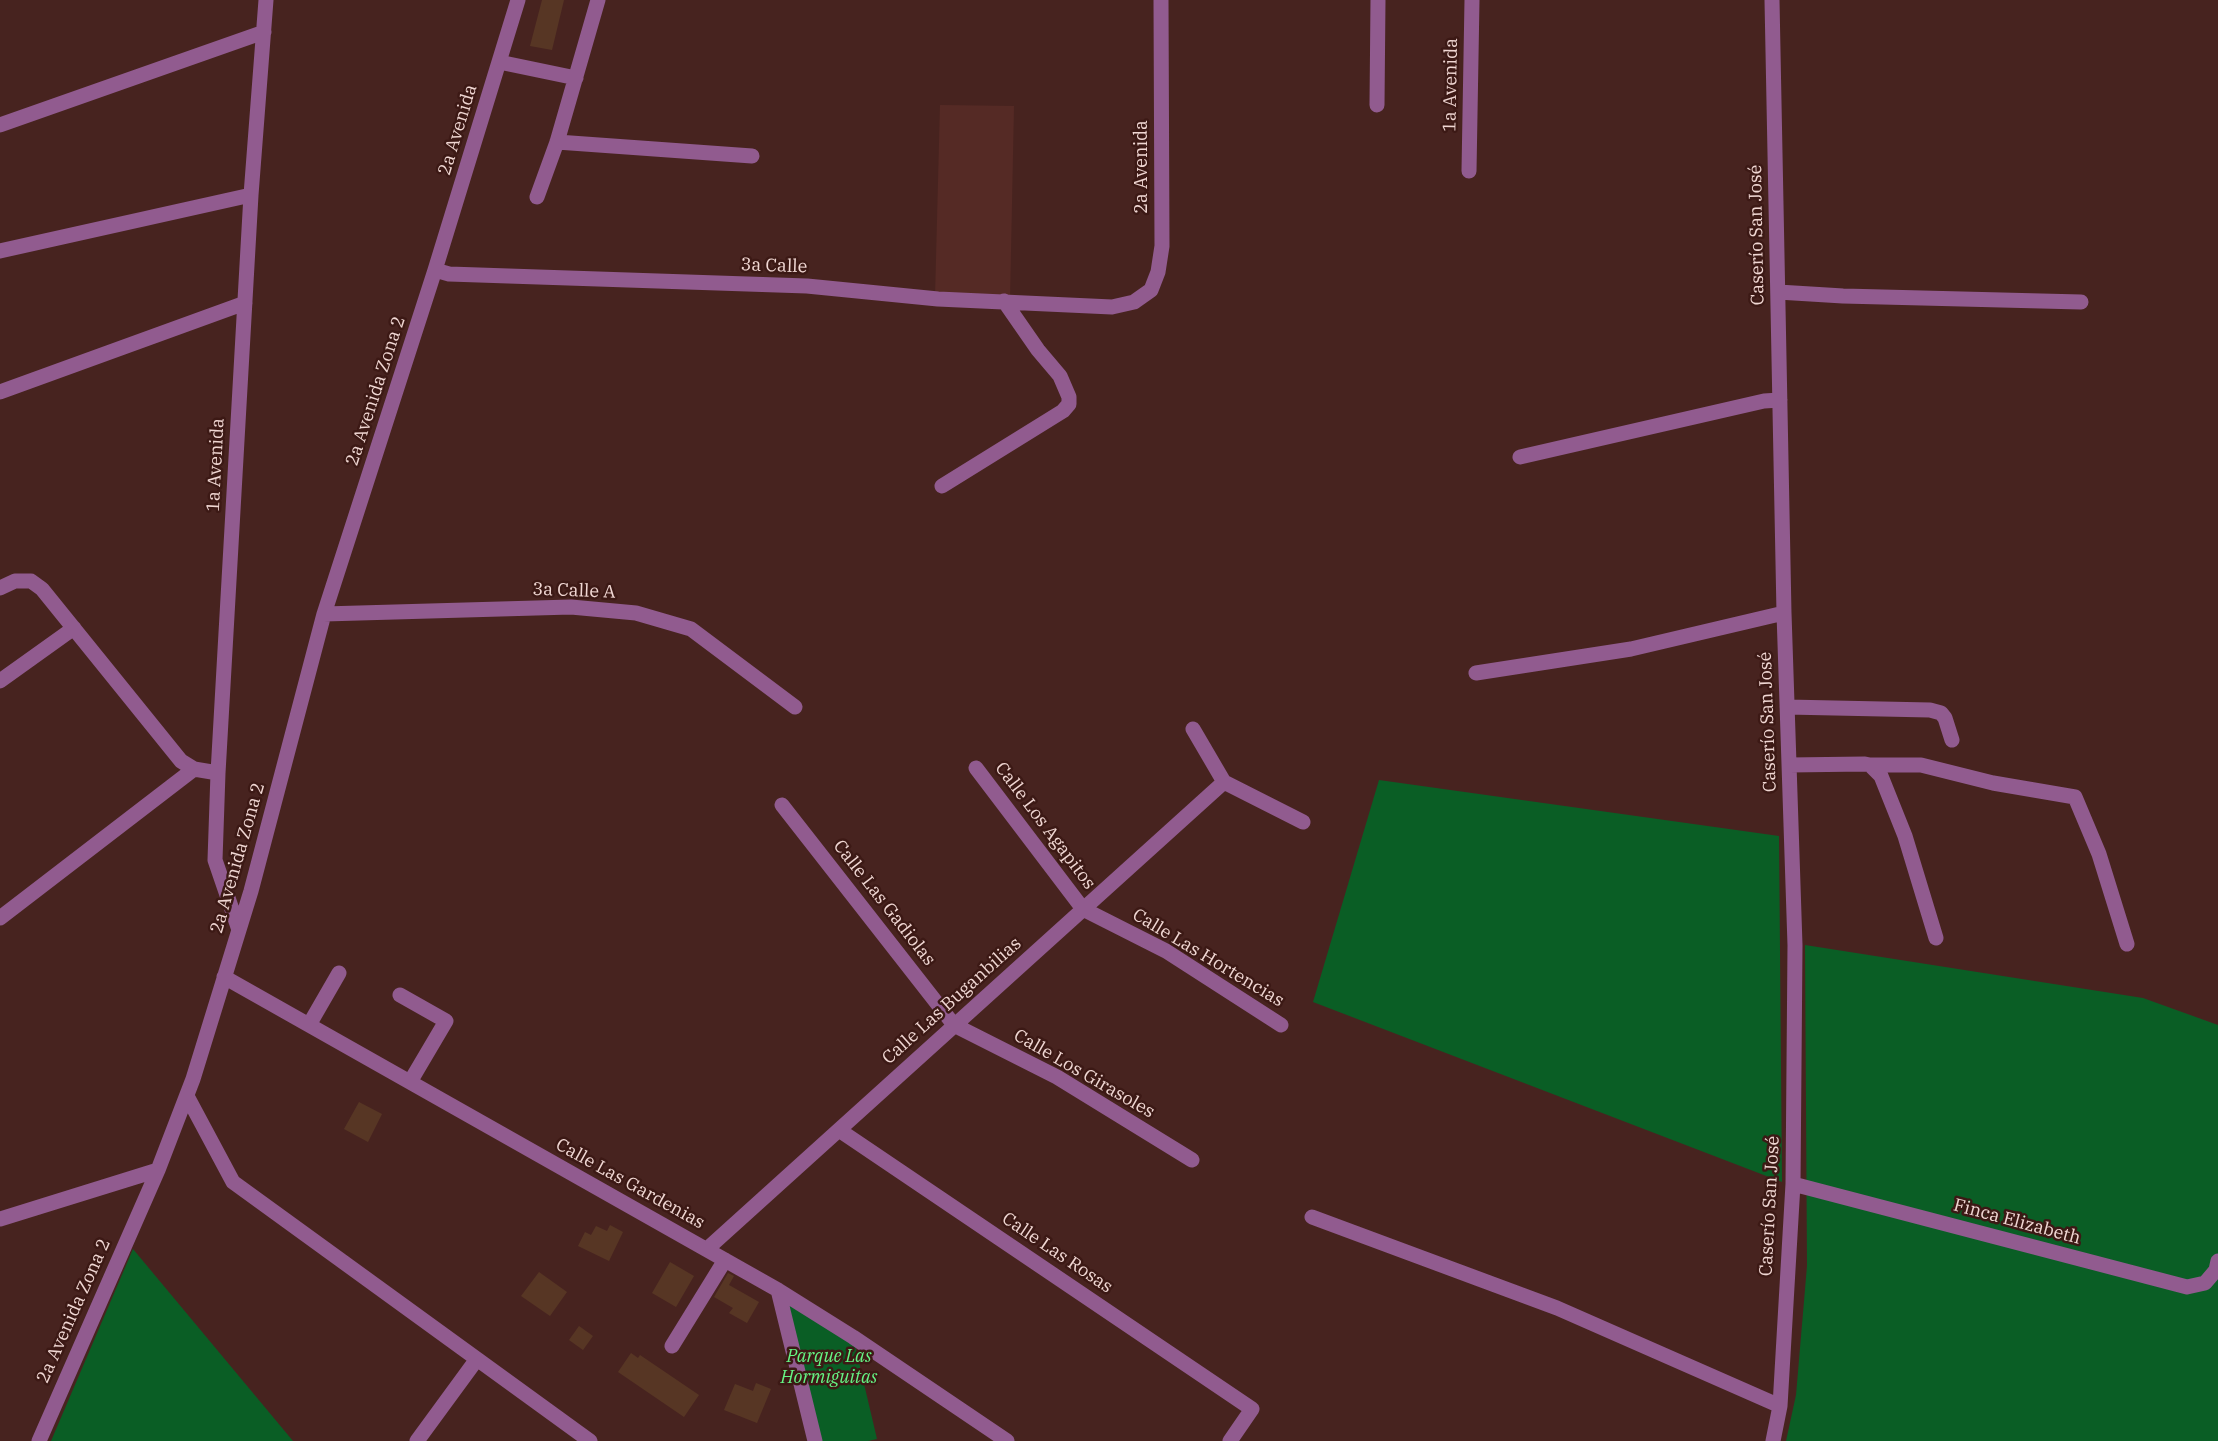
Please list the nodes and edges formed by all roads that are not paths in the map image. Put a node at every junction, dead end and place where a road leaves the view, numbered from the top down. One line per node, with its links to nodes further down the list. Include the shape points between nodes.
1 (266, 0): 8 (street, 1a Avenida)
2 (518, 0): 9 (street, 2a Avenida)
3 (598, 0): 10 (street)
4 (1161, 0): 24 (street, 2a Avenida, via 1162,246 1158,272 1150,290 1134,302)
5 (1378, 0): 11 (street)
6 (1472, 0): 15 (street, 1a Avenida)
7 (1772, 0): 20 (street, Caserío San José)
8 (264, 32): 12 (street); 16 (street, 1a Avenida)
9 (499, 62): 10 (street); 19 (street, 2a Avenida)
10 (576, 78): 13 (street)
11 (1377, 105)
12 (0, 125)
13 (557, 142): 14 (street); 17 (street)
14 (752, 156)
15 (1469, 171)
16 (251, 195): 18 (street); 23 (street, 1a Avenida)
17 (537, 197)
18 (0, 251)
19 (435, 270): 21 (street, 3a Calle, via 449,274 807,286 938,299); 31 (street, 2a Avenida Zona 2)
20 (1778, 292): 22 (street); 26 (street, Caserío San José)
21 (1004, 301): 24 (street, 3a Calle); 28 (street, via 1060,376 1069,404)
22 (2081, 302)
23 (245, 303): 25 (street); 43 (street, 1a Avenida)
24 (1112, 307)
25 (0, 392)
26 (1779, 400): 27 (street); 30 (street, Caserío San José)
27 (1520, 457)
28 (942, 486)
29 (0, 588): 32 (street, via 15,581 31,581)
30 (1784, 613): 33 (street, via 1631,650); 36 (street, Caserío San José)
31 (324, 614): 35 (street, 3a Calle A, via 572,607 636,614 691,629); 49 (street, 2a Avenida Zona 2)
32 (74, 628): 34 (street); 42 (street, via 181,761)
33 (1476, 673)
34 (0, 681)
35 (795, 707)
36 (1787, 707): 38 (street, via 1930,710 1946,718); 39 (street, Caserío San José)
37 (1192, 729): 44 (street)
38 (1952, 740)
39 (1789, 765): 40 (street); 63 (street, Caserío San José, via 1795,945)
40 (1870, 765): 50 (street, via 1881,776 1905,836); 51 (street, via 1921,765 2075,797 2099,854)
41 (976, 768): 47 (street, Calle Los Agapitos)
42 (194, 769): 43 (street); 48 (street)
43 (218, 773): 49 (street, 1a Avenida, via 215,860)
44 (1224, 782): 46 (street); 47 (street, Calle Las Buganbilias)
45 (782, 806): 56 (street, Calle Las Gadiolas)
46 (1303, 822)
47 (1083, 909): 56 (street, Calle Las Buganbilias); 57 (street, Calle Las Hortencias, via 1166,951)
48 (0, 918)
49 (239, 930): 53 (street, 2a Avenida Zona 2)
50 (1936, 938)
51 (2127, 944)
52 (339, 973): 55 (street)
53 (224, 977): 55 (street, Calle Las Gardenias); 59 (street, 2a Avenida Zona 2)
54 (400, 995): 58 (street, via 446,1021)
55 (309, 1025): 58 (street, Calle Las Gardenias)
56 (954, 1025): 60 (street, Calle Las Buganbilias); 61 (street, Calle Los Girasoles, via 1057,1077)
57 (1281, 1025)
58 (410, 1082): 66 (street, Calle Las Gardenias)
59 (187, 1096): 62 (street, 2a Avenida Zona 2); 71 (street, via 233,1182)
60 (839, 1130): 66 (street, Calle Las Buganbilias); 78 (street, Calle Las Rosas, via 1252,1409)
61 (1192, 1160)
62 (158, 1170): 65 (street); 73 (street, 2a Avenida Zona 2)
63 (1793, 1184): 68 (street, Finca Elizabeth, via 2187,1287 2205,1283); 72 (street, Caserío San José)
64 (1312, 1217): 72 (street, via 1557,1308)
65 (0, 1219)
66 (706, 1249): 67 (street, Calle Las Gardenias)
67 (725, 1260): 69 (street, Calle Las Gardenias); 70 (street)
68 (2218, 1261)
69 (778, 1290): 76 (street); 77 (street, Calle Las Gardenias)
70 (672, 1346)
71 (477, 1359): 74 (street); 75 (street)
72 (1780, 1406): 79 (street, Caserío San José)
73 (39, 1441)
74 (417, 1441)
75 (590, 1441)
76 (815, 1441)
77 (1006, 1441)
78 (1230, 1441)
79 (1773, 1441)

